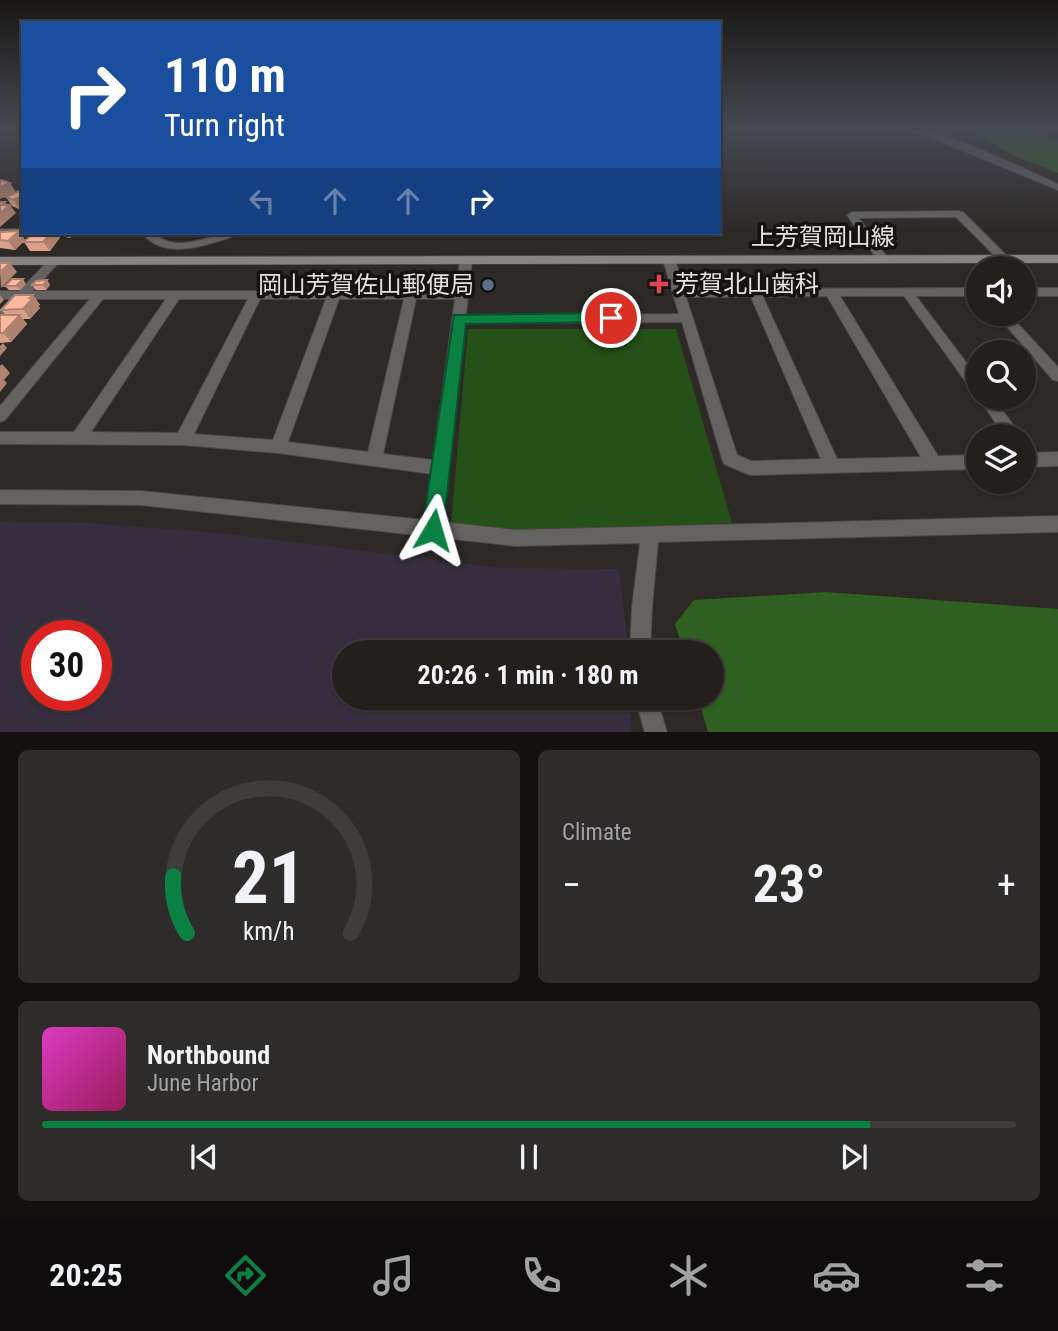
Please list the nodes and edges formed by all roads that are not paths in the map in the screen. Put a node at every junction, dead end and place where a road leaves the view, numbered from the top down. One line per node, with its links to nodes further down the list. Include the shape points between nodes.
1 (998, 163): 2 (street)
2 (1058, 187)
3 (0, 232): 4 (street)
4 (21, 232)
5 (149, 235): 6 (street, via 170,247)
6 (225, 235)
7 (1001, 256): 13 (street, via 959,214 852,215)
8 (966, 259): 13 (main road, 上芳賀岡山線)
9 (1036, 259): 10 (main road, 上芳賀岡山線)
10 (1058, 259)
11 (466, 260): 12 (main road, 上芳賀岡山線); 15 (main road, 上芳賀岡山線); 30 (street)
12 (669, 260): 13 (main road, 上芳賀岡山線); 22 (street)
13 (883, 260)
14 (0, 261): 15 (main road, 上芳賀岡山線)
15 (54, 261): 24 (street)
16 (755, 292): 17 (street); 22 (street); 47 (street)
17 (831, 292): 18 (street); 46 (street)
18 (907, 292): 19 (street); 35 (street)
19 (966, 292)
20 (1036, 292): 21 (street)
21 (1058, 292)
22 (679, 293): 31 (street)
23 (0, 295): 24 (street)
24 (23, 295): 25 (street); 32 (street)
25 (100, 295): 26 (street); 37 (street)
26 (175, 295): 27 (street); 39 (street)
27 (256, 295): 28 (street); 40 (street)
28 (334, 295): 29 (street); 41 (street)
29 (411, 295): 30 (street); 44 (street)
30 (462, 295): 33 (street)
31 (687, 318): 33 (street); 47 (street, via 730,459 750,468)
32 (0, 319)
33 (459, 319): 48 (street)
34 (1013, 326): 36 (street)
35 (966, 372)
36 (1058, 376)
37 (0, 416)
38 (0, 438): 39 (street)
39 (79, 438): 40 (street)
40 (183, 439): 41 (street)
41 (278, 447): 44 (street)
42 (1036, 458): 43 (street)
43 (1058, 459)
44 (374, 460): 48 (street)
45 (966, 463): 46 (street)
46 (934, 464): 47 (street)
47 (832, 465)
48 (440, 468): 51 (street)
49 (0, 497): 51 (street, via 154,499)
50 (1058, 524): 52 (street)
51 (433, 530): 52 (street, via 516,538)
52 (650, 536): 53 (street)
53 (641, 640)
54 (649, 710): 55 (street)
55 (656, 732)

